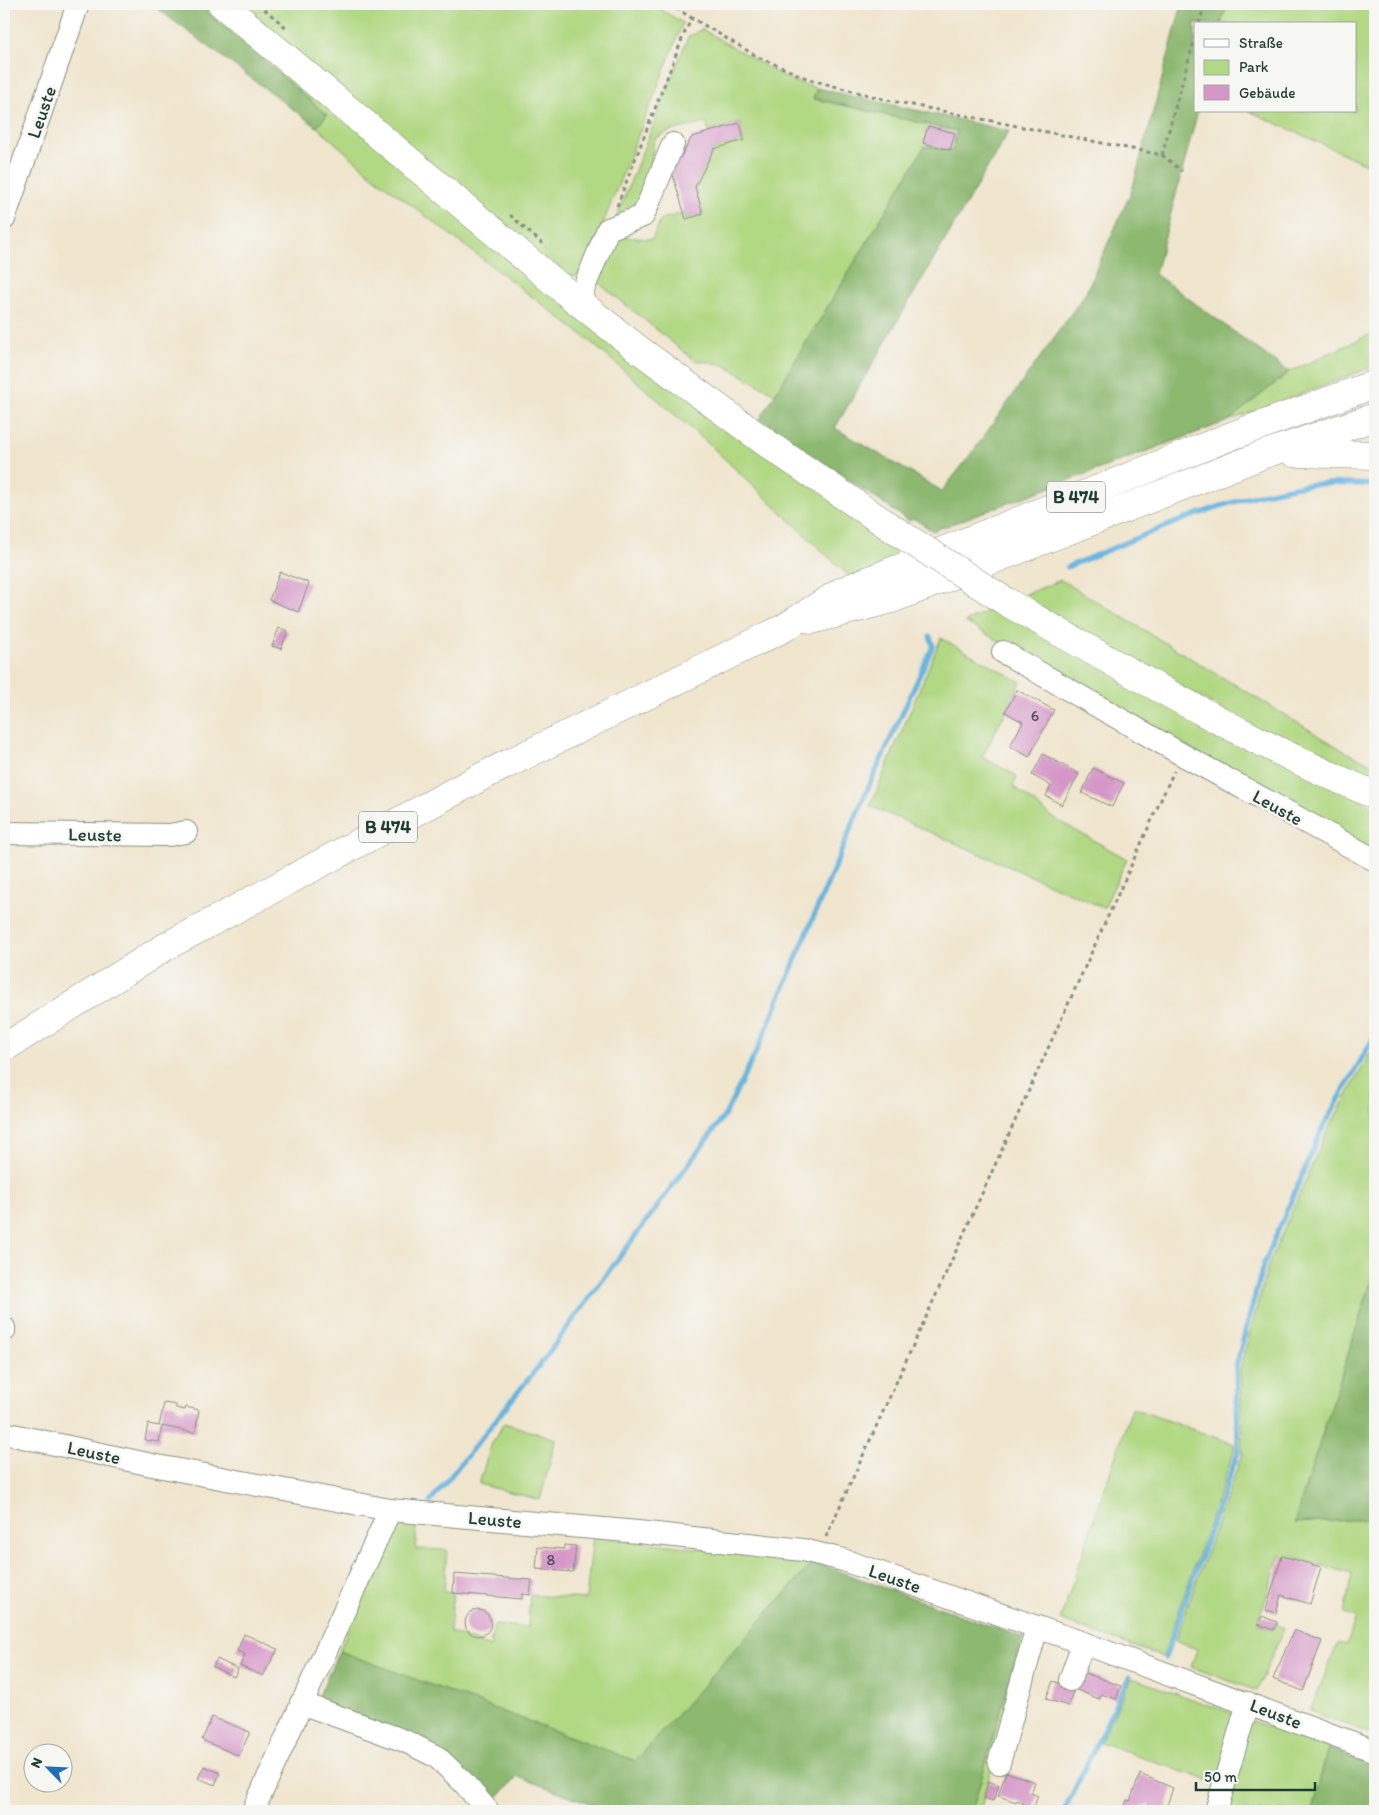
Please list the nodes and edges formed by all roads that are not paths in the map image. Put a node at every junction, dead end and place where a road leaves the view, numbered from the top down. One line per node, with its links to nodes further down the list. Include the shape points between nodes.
1 (78, 4): 4 (street, Leuste)
2 (222, 4): 5 (main road)
3 (673, 144): 5 (street, via 643,216 608,230)
4 (4, 220)
5 (578, 302): 12 (main road, bridge, via 757,436 1005,601 1235,728)
6 (1375, 384): 10 (main road, B 474, via 1225,439 876,576 842,591)
7 (1375, 417): 8 (main road, B 474)
8 (1265, 454): 9 (main road, via 1321,452); 10 (main road, B 474, via 892,599)
9 (1375, 455)
10 (784, 628): 16 (main road, B 474, via 483,776 354,845 165,947)
11 (1003, 652): 15 (street, Leuste)
12 (1375, 795)
13 (186, 832): 14 (street, Leuste, via 169,835)
14 (4, 833)
15 (1375, 860)
16 (4, 1048)
17 (4, 1433): 18 (street, Leuste)
18 (390, 1510): 19 (street, Leuste, via 803,1550 843,1560); 22 (street)
19 (1037, 1627): 20 (street, Leuste); 25 (street)
20 (1083, 1644): 21 (street); 23 (street, Leuste)
21 (1070, 1680)
22 (301, 1703): 26 (street); 27 (street, via 405,1741 436,1757 464,1782)
23 (1248, 1703): 24 (street, Leuste); 28 (street)
24 (1375, 1750)
25 (999, 1763)
26 (253, 1811)
27 (488, 1811)
28 (1216, 1811)

